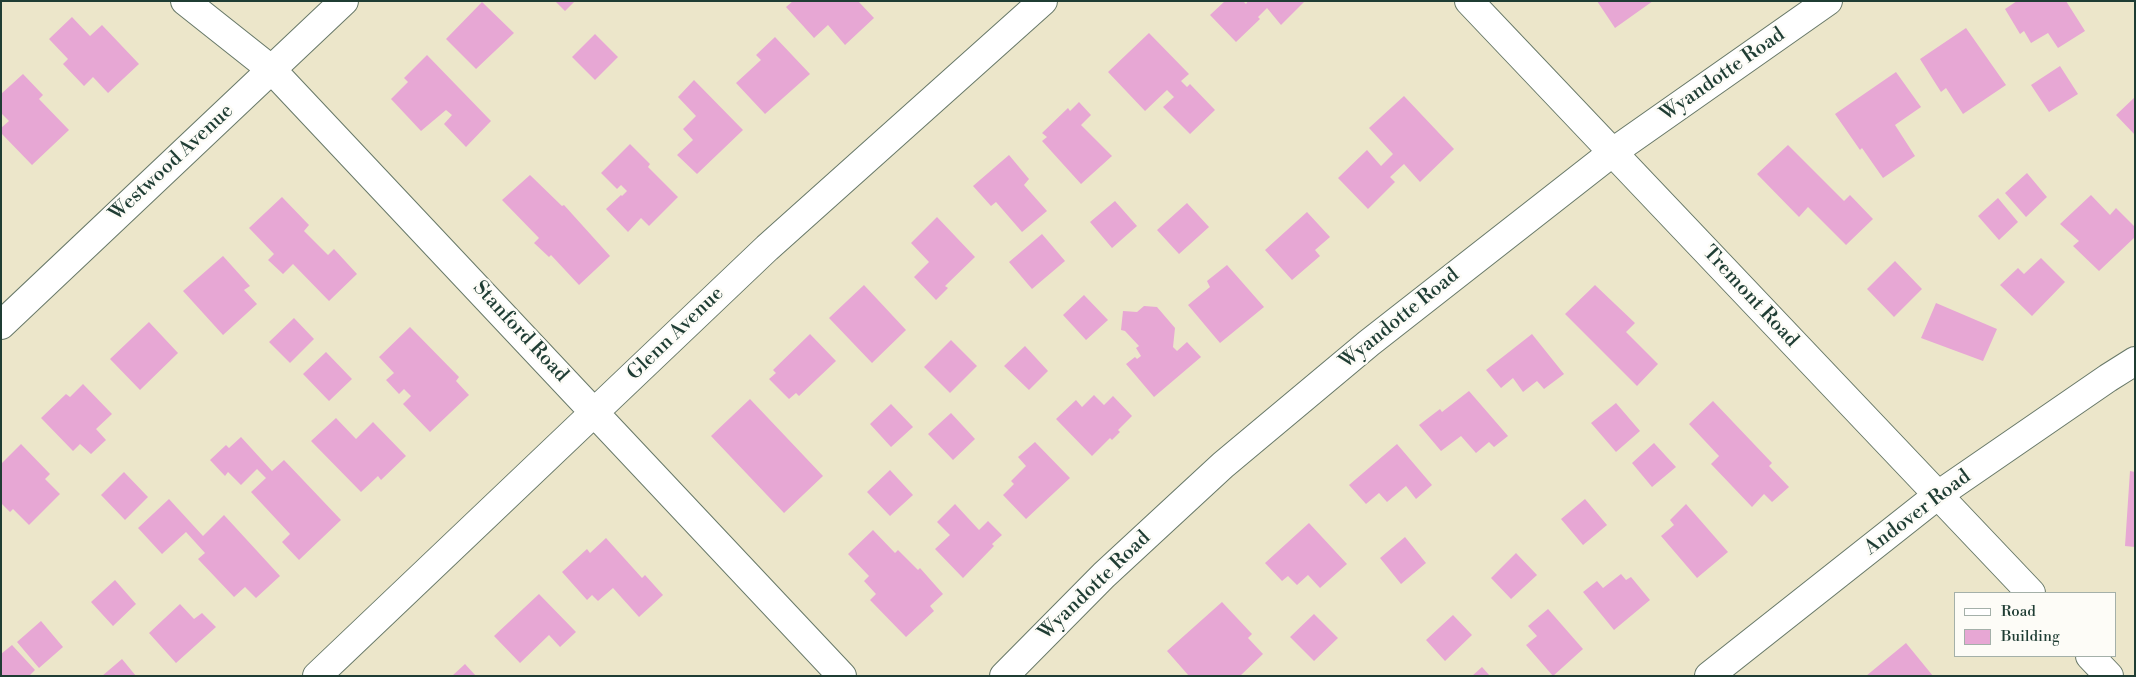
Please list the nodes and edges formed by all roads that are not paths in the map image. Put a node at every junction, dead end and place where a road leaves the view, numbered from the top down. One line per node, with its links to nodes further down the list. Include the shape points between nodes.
1 (185, 1): 6 (street, Stanford Road)
2 (344, 1): 6 (street, Westwood Avenue)
3 (1043, 1): 10 (street, Glenn Avenue, via 767,248)
4 (1469, 1): 7 (street, Tremont Road)
5 (1828, 1): 7 (street, Wyandotte Road)
6 (272, 70): 8 (street, Westwood Avenue); 10 (street, Stanford Road)
7 (1613, 152): 11 (street, Tremont Road); 16 (street, Wyandotte Road, via 1368,343 1223,465 1104,575)
8 (1, 325)
9 (2135, 361): 11 (street, Andover Road)
10 (595, 412): 14 (street, Glenn Avenue); 15 (street, Stanford Road)
11 (1938, 495): 12 (street, Tremont Road); 17 (street, Andover Road)
12 (2030, 592)
13 (2091, 657): 18 (street)
14 (317, 676)
15 (842, 676)
16 (1004, 676)
17 (1709, 676)
18 (2109, 676)

